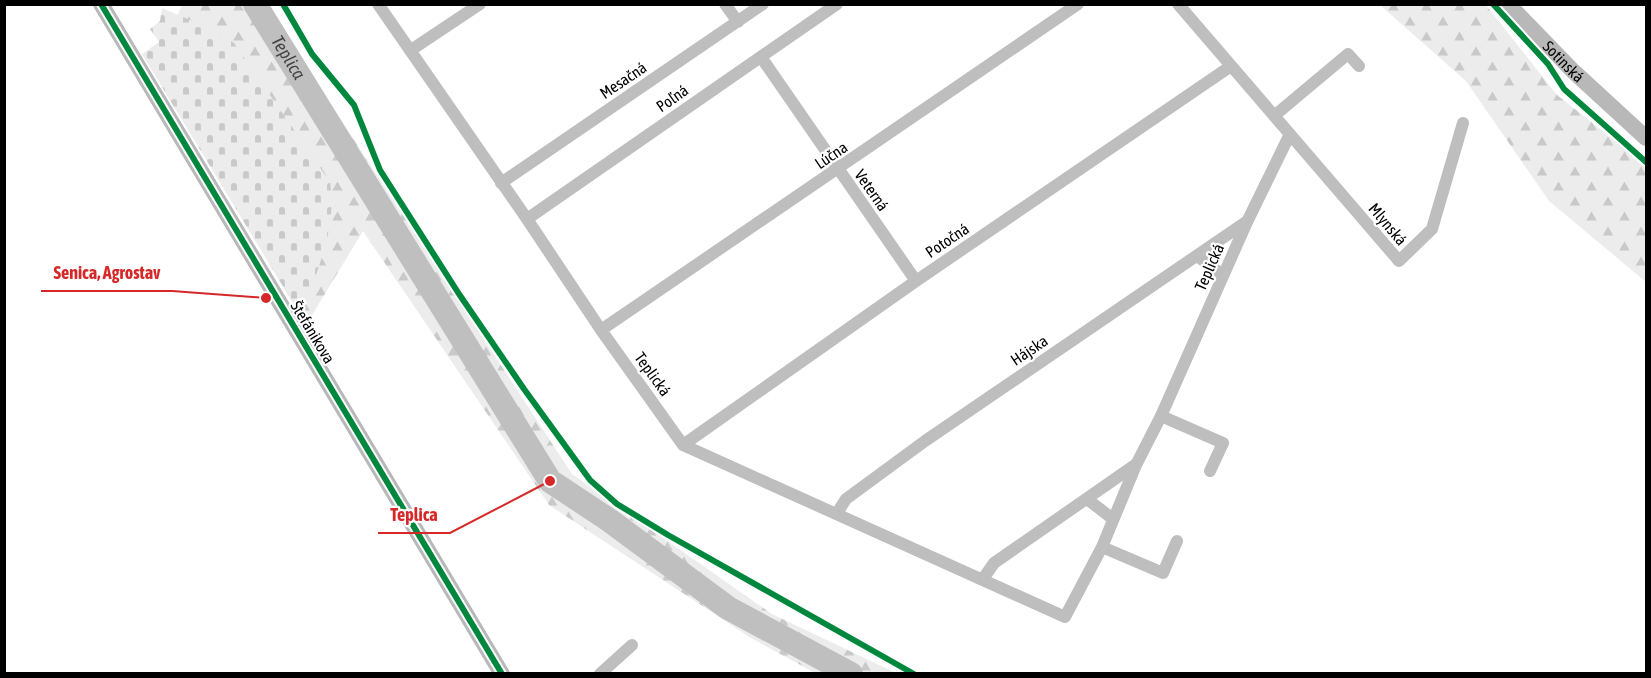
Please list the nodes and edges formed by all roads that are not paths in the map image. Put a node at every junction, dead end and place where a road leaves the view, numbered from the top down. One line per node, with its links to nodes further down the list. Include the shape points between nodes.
1 (101, 4): 38 (street, Štefánikova)
2 (378, 4): 11 (street, Teplická)
3 (480, 4): 11 (street)
4 (725, 4): 10 (street)
5 (763, 4): 10 (street, Mesačná)
6 (837, 4): 12 (street, Poľná)
7 (1078, 4): 19 (street, Lúčna)
8 (1178, 4): 13 (street, Mlynská)
9 (1508, 4): 18 (street, Sotinská, via 1593,91)
10 (738, 22): 20 (street, Mesačná)
11 (411, 50): 20 (street, Teplická)
12 (761, 57): 19 (street, Veterná); 21 (street, Poľná)
13 (1231, 66): 15 (street, Mlynská); 25 (street, Potočná)
14 (1359, 66): 15 (street, via 1348,54)
15 (1274, 116): 17 (street, Mlynská)
16 (1463, 123): 17 (street, Mlynská, via 1432,230 1399,261)
17 (1290, 134): 22 (street, Teplická)
18 (1647, 138)
19 (838, 170): 25 (street, Veterná); 26 (street, Lúčna)
20 (501, 183): 21 (street, Teplická)
21 (527, 219): 26 (street, Teplická)
22 (1247, 222): 23 (street, Hájska); 24 (street, Teplická)
23 (1197, 256): 24 (street); 32 (street, Hájska, via 925,441 846,499)
24 (1223, 275): 27 (street, Teplická)
25 (916, 281): 28 (street, Potočná)
26 (601, 330): 28 (street, Teplická)
27 (1161, 416): 29 (street, Teplická); 30 (street, via 1223,443)
28 (683, 445): 32 (street, Teplická)
29 (1136, 465): 31 (street, Teplická); 33 (street, Teplická)
30 (1210, 471)
31 (1088, 499): 33 (street); 36 (street, Teplická, via 994,563)
32 (837, 513): 36 (street, Teplická)
33 (1113, 519): 35 (street, Teplická)
34 (1177, 541): 35 (street, via 1163,573)
35 (1102, 547): 36 (street, Teplická, via 1065,617)
36 (983, 579)
37 (632, 645): 39 (street)
38 (502, 674)
39 (600, 674)

